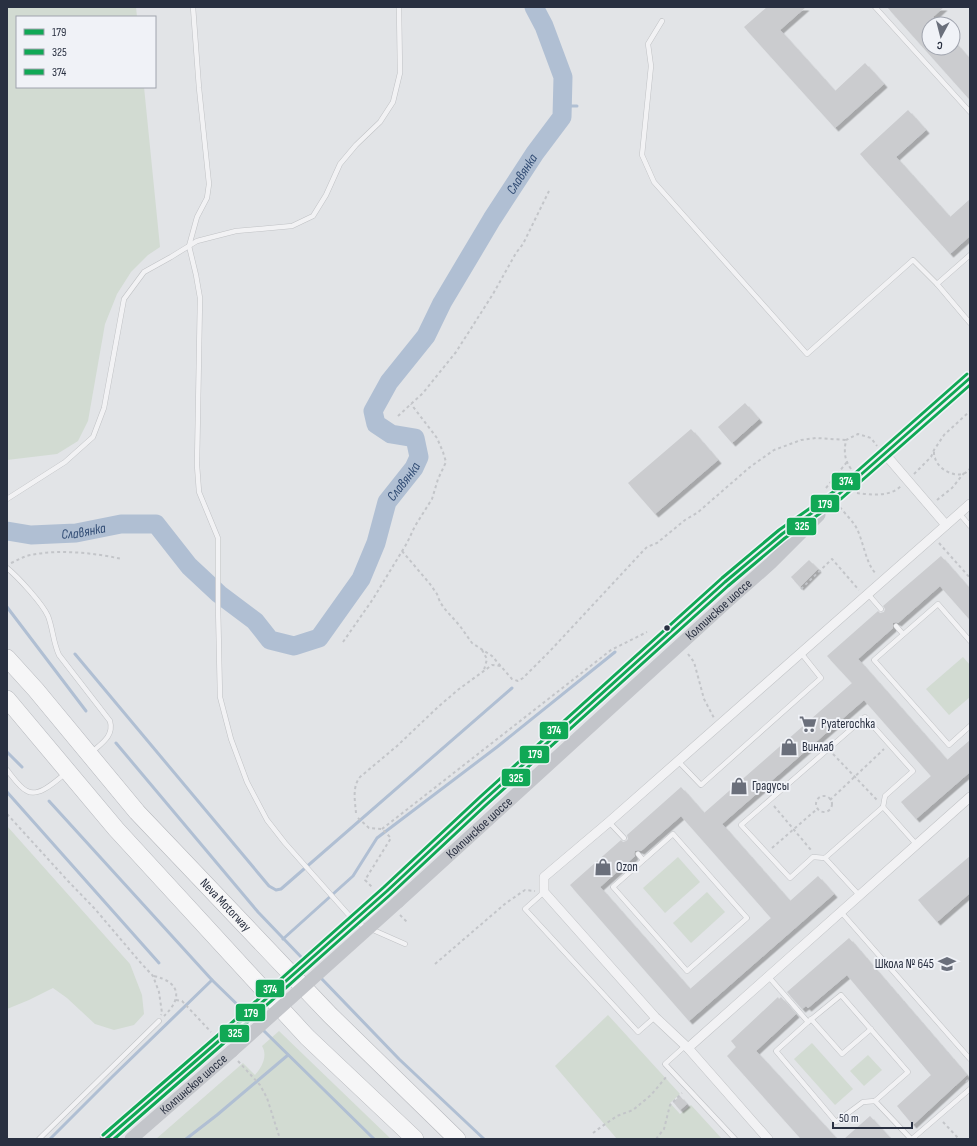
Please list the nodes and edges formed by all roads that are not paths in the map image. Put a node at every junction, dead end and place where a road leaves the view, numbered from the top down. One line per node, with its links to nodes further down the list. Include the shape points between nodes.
1 (193, 7): 6 (lane, via 209,184 207,198 197,217)
2 (399, 7): 6 (lane, via 400,73 393,102 380,122 340,164 313,216 292,226 236,231 197,241)
3 (875, 7): 5 (lane)
4 (662, 21): 8 (lane, via 648,44 651,66 642,155 654,182 807,354 913,260)
5 (970, 112)
6 (189, 246): 13 (lane, via 144,272 124,299 104,408 93,438 65,462); 43 (lane, via 200,298 197,465 199,492 218,538 220,696 234,746 267,820 285,843 355,922)
7 (970, 256): 8 (lane)
8 (937, 284): 9 (lane)
9 (970, 323)
10 (970, 378): 11 (main road, Колпинское шоссе)
11 (885, 454): 12 (main road, Колпинское шоссе, via 858,478); 16 (street)
12 (843, 497): 55 (main road, Колпинское шоссе, bridge, via 782,534 725,582 387,891 216,1036); 56 (main road, Колпинское шоссе, bridge, via 398,902 235,1056)
13 (7, 499)
14 (970, 504): 15 (street)
15 (959, 514): 16 (street); 17 (lane)
16 (946, 525): 19 (street)
17 (970, 526)
18 (7, 567): 28 (lane, via 42,606 48,615 59,655 110,721 108,737)
19 (866, 595): 20 (lane); 24 (street)
20 (881, 609)
21 (896, 626): 22 (lane)
22 (903, 634): 23 (lane, via 938,604); 27 (lane, via 874,660 948,745)
23 (970, 641)
24 (801, 652): 29 (street); 29 (lane, via 821,678 701,785)
25 (7, 658): 28 (highway, Neva Motorway)
26 (7, 699): 31 (highway)
27 (970, 726)
28 (89, 754): 58 (highway, Neva Motorway, via 137,812 330,1015)
29 (678, 761): 34 (street)
30 (7, 770): 31 (lane, via 27,792 35,793 44,790)
31 (68, 772): 57 (highway, via 116,829 307,1037)
32 (970, 797): 36 (street)
33 (883, 807): 36 (lane); 38 (lane); 38 (lane, via 885,796 913,771 865,717 741,825 790,878 813,857)
34 (609, 822): 35 (lane); 40 (street, via 544,877)
35 (624, 838)
36 (916, 844): 41 (street)
37 (638, 854): 39 (lane)
38 (825, 858): 41 (lane)
39 (643, 860): 39 (lane, via 613,887 687,971 747,918 673,834)
40 (544, 892): 45 (street); 45 (lane, via 525,909 638,1032)
41 (859, 895): 42 (street)
42 (841, 912): 44 (street); 50 (lane)
43 (405, 944)
44 (768, 976): 47 (lane); 49 (street)
45 (655, 1017): 49 (street)
46 (159, 1021): 54 (lane)
47 (810, 1021): 48 (lane, via 842,1054); 48 (lane, via 841,994); 52 (lane, via 776,1051 836,1122 863,1102)
48 (871, 1029): 52 (lane, via 908,1072)
49 (686, 1047): 59 (lane, via 665,1064); 60 (street)
50 (970, 1059)
51 (970, 1089): 62 (lane)
52 (875, 1101): 53 (lane)
53 (907, 1135): 61 (lane); 62 (lane)
54 (40, 1139)
55 (106, 1139)
56 (131, 1139)
57 (415, 1139)
58 (457, 1139)
59 (735, 1139)
60 (768, 1139)
61 (902, 1139)
62 (911, 1139)

